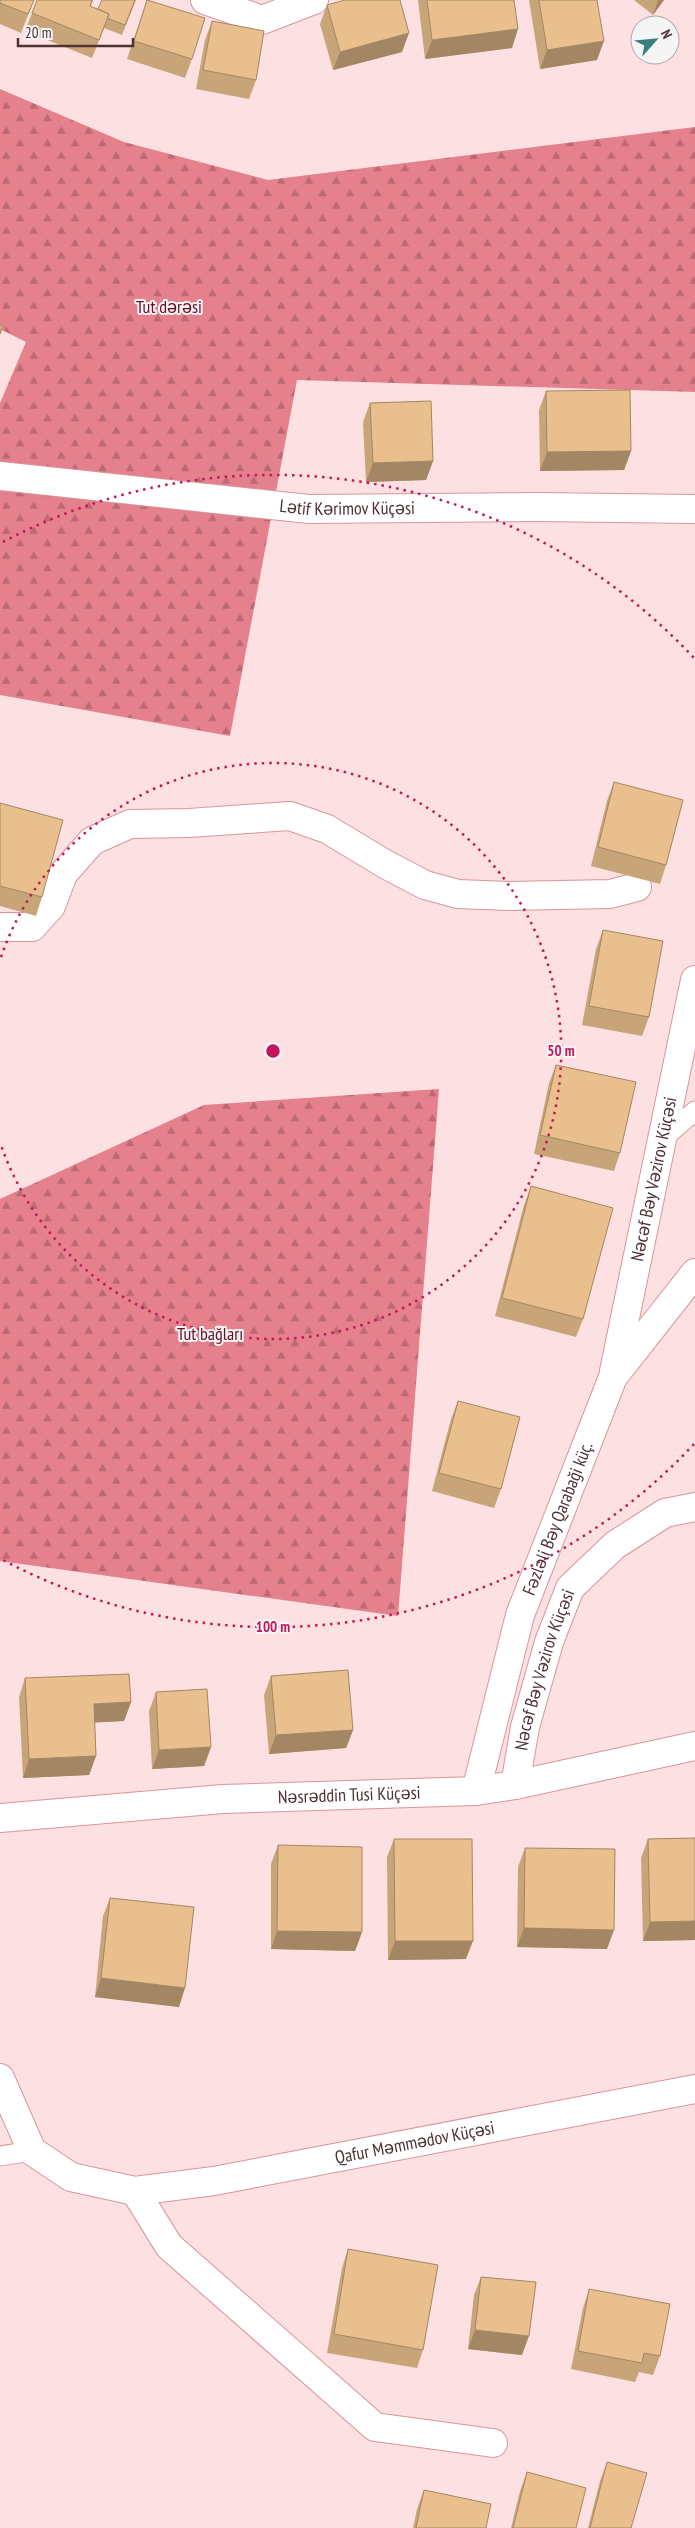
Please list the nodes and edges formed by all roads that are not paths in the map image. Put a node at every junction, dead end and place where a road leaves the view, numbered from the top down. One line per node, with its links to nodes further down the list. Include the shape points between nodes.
1 (205, 0): 2 (street, via 262,20)
2 (314, 0)
3 (0, 476): 4 (street, Lətif Kərimov Küçəsi, via 309,509)
4 (695, 509)
5 (637, 888): 6 (street, via 593,895 458,894 426,885 327,829 290,816 130,824 92,841 63,874 51,906 32,927)
6 (0, 927)
7 (695, 980): 9 (street, Nəcəf Bəy Vəzirov Küçəsi)
8 (695, 1111): 9 (lane)
9 (661, 1140): 11 (street, Nəcəf Bəy Vəzirov Küçəsi)
10 (695, 1273): 11 (street, Fəzləli Bəy Qarabaği küç.)
11 (613, 1377): 15 (street, Fəzləli Bəy Qarabaği küç., via 520,1615)
12 (695, 1507): 14 (street, Nəcəf Bəy Vəzirov Küçəsi, via 664,1514 615,1545 570,1588 549,1642 525,1727)
13 (695, 1746): 14 (street, Nəsrəddin Tusi Küçəsi)
14 (515, 1785): 15 (street, Nəsrəddin Tusi Küçəsi)
15 (476, 1791): 16 (street, Nəsrəddin Tusi Küçəsi, via 223,1799)
16 (0, 1818)
17 (0, 2078): 19 (street)
18 (695, 2089): 21 (street, Qafur Məmmədov Küçəsi, via 214,2181)
19 (32, 2151): 20 (lane); 21 (street, Qafur Məmmədov Küçəsi, via 70,2176)
20 (0, 2156)
21 (135, 2191): 22 (street, via 169,2246 376,2427)
22 (492, 2443)

